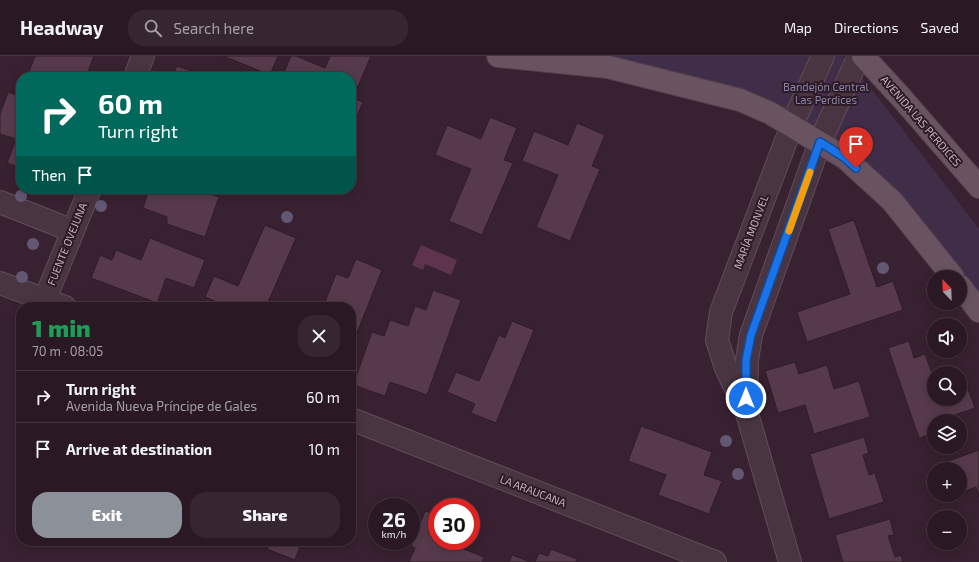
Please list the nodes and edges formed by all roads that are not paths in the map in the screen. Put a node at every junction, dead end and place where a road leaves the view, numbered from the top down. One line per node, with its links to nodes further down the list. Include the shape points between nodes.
1 (143, 56): 6 (street)
2 (498, 56): 7 (main road, via 608,67 653,77 740,100)
3 (823, 56): 7 (street, MARÍA MONVEL)
4 (859, 56): 8 (street, MARÍA MONVEL)
5 (863, 56): 9 (main road, AVENIDA LAS PERDICES)
6 (136, 72)
7 (792, 125): 8 (main road); 19 (street, MARÍA MONVEL, via 721,312 717,340 726,368)
8 (820, 142): 13 (main road, via 845,158 892,201); 19 (street, MARÍA MONVEL, via 751,335 746,360)
9 (979, 187)
10 (88, 194): 12 (street, FUENTE OVEJUNA)
11 (0, 202): 12 (street)
12 (73, 231): 17 (street, FUENTE OVEJUNA)
13 (947, 270)
14 (0, 283): 16 (street)
15 (967, 295): 18 (main road)
16 (52, 302)
17 (55, 302)
18 (979, 311)
19 (746, 410): 22 (street, MARÍA MONVEL)
20 (356, 421): 21 (street, LA ARAUCANA)
21 (715, 562)
22 (790, 562)

